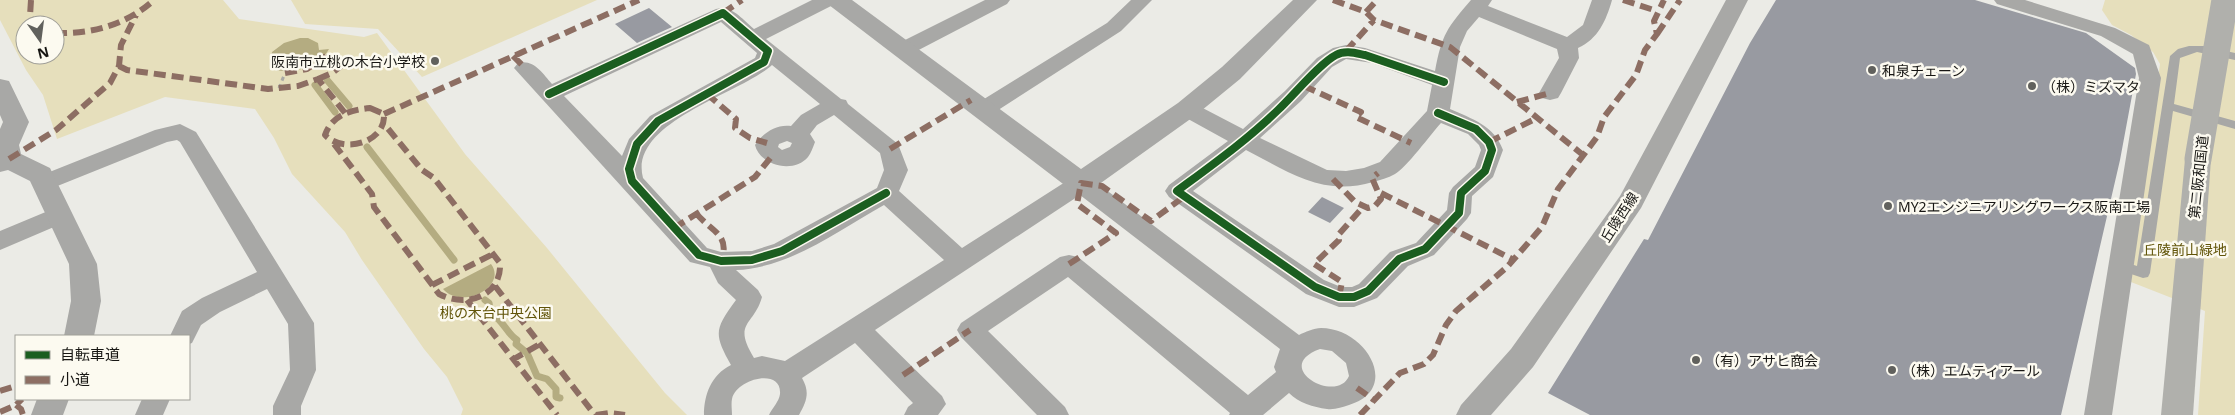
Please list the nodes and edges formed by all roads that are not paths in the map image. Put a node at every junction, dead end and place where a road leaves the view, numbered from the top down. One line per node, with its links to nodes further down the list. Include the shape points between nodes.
1 (828, 0): 11 (street)
2 (837, 0): 13 (street)
3 (1000, 0): 13 (street)
4 (1142, 0): 22 (street, via 1114,27)
5 (1306, 0): 23 (street, via 1231,73)
6 (1602, 0): 12 (street, via 1597,20 1587,34)
7 (1737, 0): 56 (street, 丘陵西線, via 1631,201 1522,358)
8 (2004, 0): 37 (street, via 2108,32 2142,50 2150,78)
9 (2225, 0): 58 (highway, 第二阪和国道, bridge, via 2198,159)
10 (1476, 3): 12 (street); 16 (street, via 1457,29 1450,47)
11 (761, 44): 19 (street, via 723,13); 20 (street); 29 (street, via 764,62 658,121 632,156 629,169)
12 (1567, 45): 18 (street, via 1569,58)
13 (904, 49): 22 (street)
14 (2235, 58): 21 (lane, via 2194,48 2181,51 2175,56)
15 (525, 68): 19 (street)
16 (1444, 82): 24 (street); 27 (street, via 1363,54 1346,52 1327,60 1307,83)
17 (1, 93): 28 (street, via 16,122 6,145)
18 (1550, 93)
19 (549, 94): 29 (street)
20 (838, 105): 26 (street, via 809,119); 32 (street, via 890,148 896,170)
21 (2168, 106): 25 (lane); 37 (lane, via 2142,273)
22 (984, 109): 30 (street)
23 (1188, 109): 27 (street); 30 (street)
24 (1438, 114): 27 (street, via 1388,168 1357,178 1333,179 1306,170); 27 (street, via 1476,129 1489,142 1492,150 1485,171 1462,194 1459,213 1425,249 1399,259 1368,291 1354,297 1339,297 1315,287 1177,191)
25 (2235, 125)
26 (798, 135)
27 (1244, 140)
28 (4, 161): 31 (street, via 41,176)
29 (632, 181): 36 (street, via 699,255)
30 (1081, 183): 35 (street); 42 (street)
31 (45, 184): 33 (street); 38 (street, via 163,135 180,132 188,137)
32 (886, 193): 35 (street); 36 (street, via 782,251 752,260)
33 (60, 215): 34 (street); 40 (street, via 83,264 86,301)
34 (0, 241)
35 (960, 260): 39 (street)
36 (721, 261): 43 (street, via 725,274 749,298 732,325 732,339)
37 (2121, 266): 57 (street)
38 (272, 276): 41 (street, via 191,318); 51 (street, via 301,323 303,370 287,406)
39 (857, 328): 44 (street); 54 (street, via 932,404)
40 (79, 335)
41 (183, 335)
42 (1296, 347): 45 (street, via 1289,356); 45 (street, via 1318,338 1332,340 1344,345 1359,360 1363,374 1351,394 1335,400 1308,395)
43 (747, 370): 44 (street, via 772,368); 52 (street, via 724,384 718,394)
44 (786, 374): 53 (street, via 794,396)
45 (1289, 377): 48 (street)
46 (53, 400): 49 (street)
47 (156, 400): 50 (street)
48 (1246, 413): 55 (street, via 1069,264 970,330)
49 (46, 415)
50 (149, 415)
51 (287, 415)
52 (718, 415)
53 (784, 415)
54 (918, 415)
55 (1055, 415)
56 (1472, 415)
57 (2098, 415)
58 (2177, 415)

